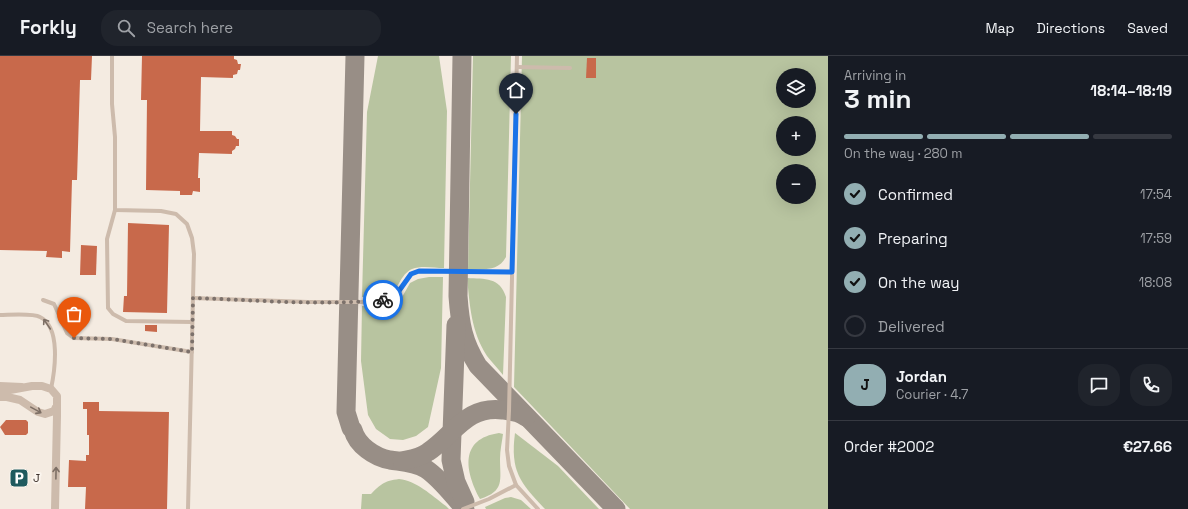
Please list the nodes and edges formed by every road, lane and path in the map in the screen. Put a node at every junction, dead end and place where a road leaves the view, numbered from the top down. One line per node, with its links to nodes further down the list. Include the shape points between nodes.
1 (112, 56): 5 (lane)
2 (517, 56): 3 (lane)
3 (516, 66): 4 (lane); 6 (lane)
4 (570, 68)
5 (115, 210): 7 (lane, via 161,210 176,214 187,224 194,254); 10 (lane, via 107,239 108,308 126,321)
6 (512, 272): 7 (lane, via 419,271 411,274 396,295 385,300 361,302); 18 (lane, via 507,450 509,466)
7 (193, 298): 10 (lane)
8 (43, 300): 11 (lane, via 54,304 67,333 74,338 112,339)
9 (0, 315): 14 (lane, one-way to 9, via 55,347 52,333 45,320 38,316)
10 (192, 322): 11 (lane)
11 (192, 352): 20 (lane)
12 (0, 384): 13 (lane)
13 (42, 386): 14 (street); 15 (street)
14 (51, 389): 17 (street, via 57,396)
15 (0, 390)
16 (0, 397): 17 (street, one-way to 17, via 20,400 45,414 54,411)
17 (57, 406): 19 (street, one-way to 17)
18 (516, 485): 21 (lane); 22 (lane)
19 (55, 509)
20 (188, 509)
21 (463, 509)
22 (538, 509)

